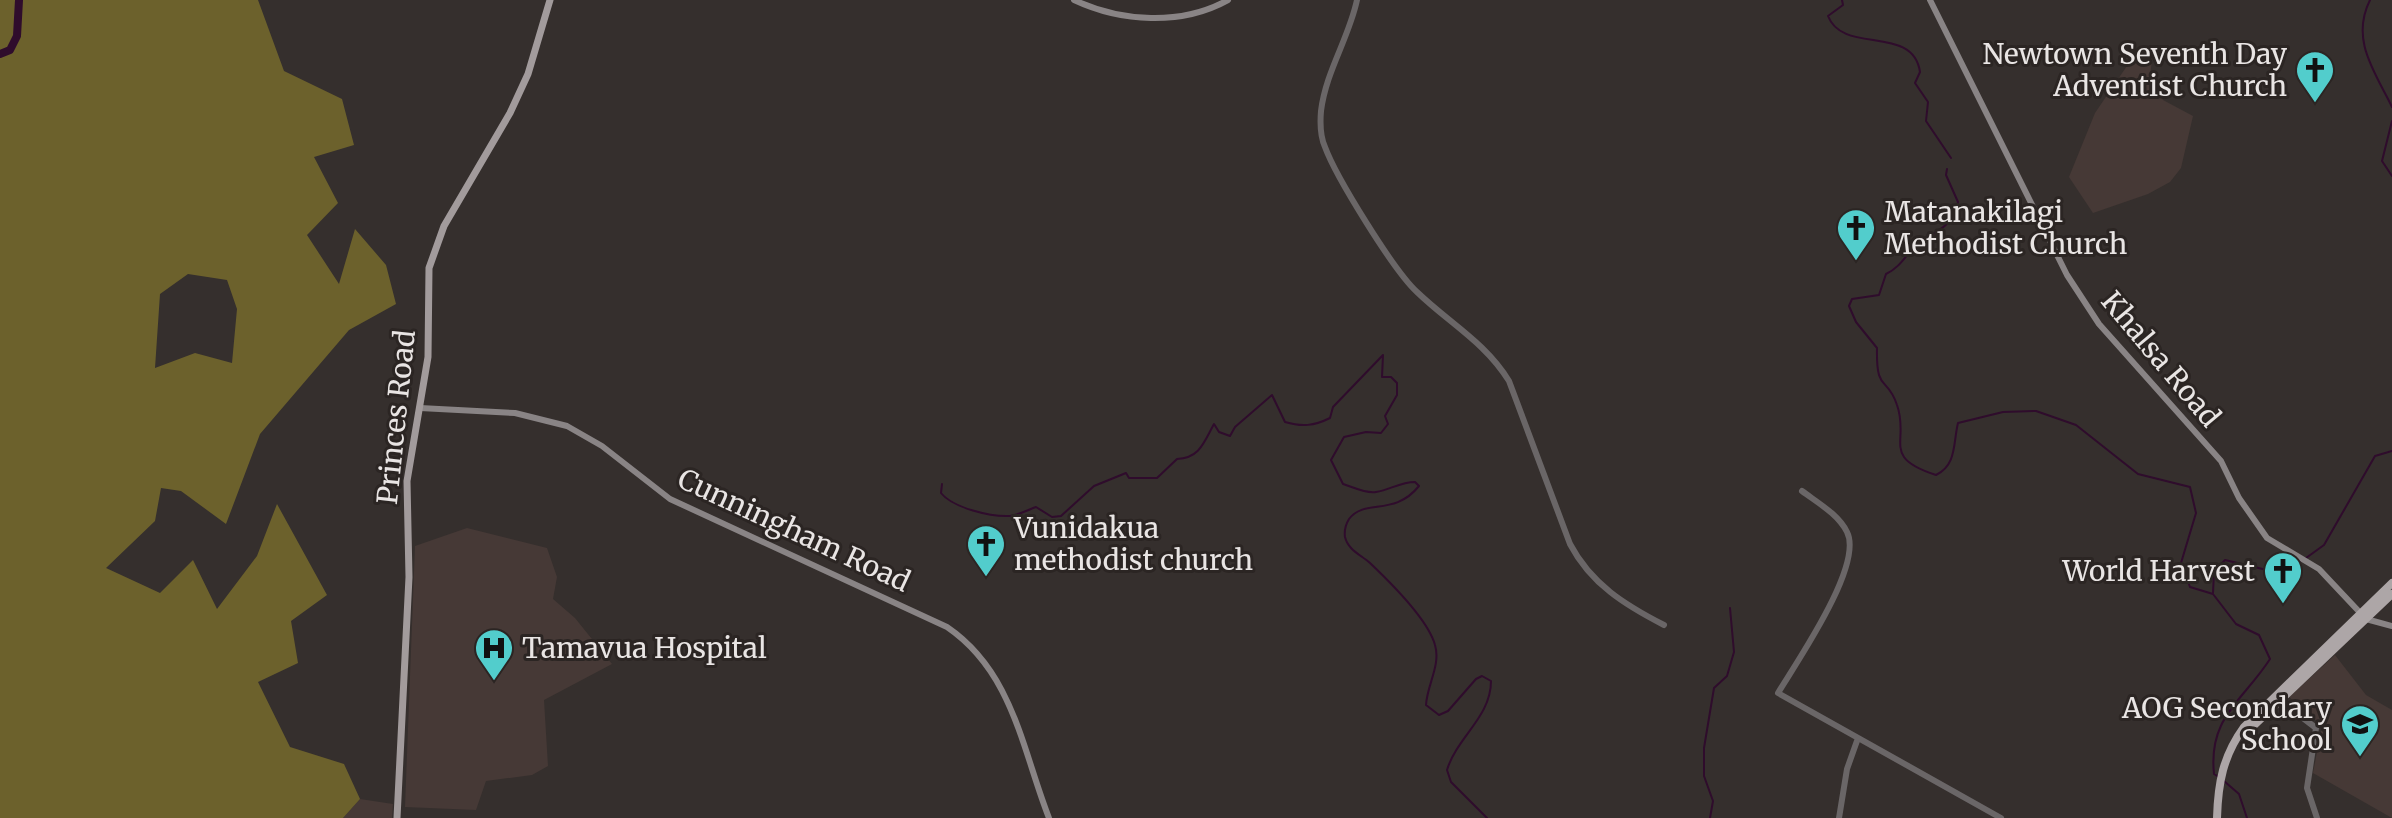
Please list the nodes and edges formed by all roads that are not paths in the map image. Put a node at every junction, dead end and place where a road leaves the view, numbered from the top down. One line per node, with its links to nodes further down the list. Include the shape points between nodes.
1 (550, 0): 6 (main road, Princes Road, via 510,113 431,257 428,357)
2 (1074, 0): 3 (main road, via 1102,12 1163,17)
3 (1228, 0)
4 (1357, 0): 11 (street, via 1326,86 1321,110 1324,145 1415,291 1475,338 1509,381 1583,569 1630,608)
5 (1930, 0): 10 (main road, Khalsa Road, via 2082,300 2221,461 2255,525 2276,546 2327,576)
6 (420, 408): 15 (main road, Princes Road, via 407,481 409,577); 16 (main road, Cunningham Road, via 515,413 567,426 670,499 947,627 979,654 1003,687)
7 (1802, 491): 14 (street, via 1838,520 1850,546 1841,579 1778,693)
8 (2392, 583): 10 (highway)
9 (2392, 594): 10 (highway)
10 (2363, 616): 12 (main road); 13 (highway)
11 (1664, 625)
12 (2392, 626)
13 (2276, 698): 19 (highway, via 2241,740 2222,781); 20 (street, via 2316,728 2307,788)
14 (1858, 738): 17 (street); 18 (street)
15 (397, 818)
16 (1049, 818)
17 (1839, 818)
18 (2001, 818)
19 (2220, 818)
20 (2317, 818)

